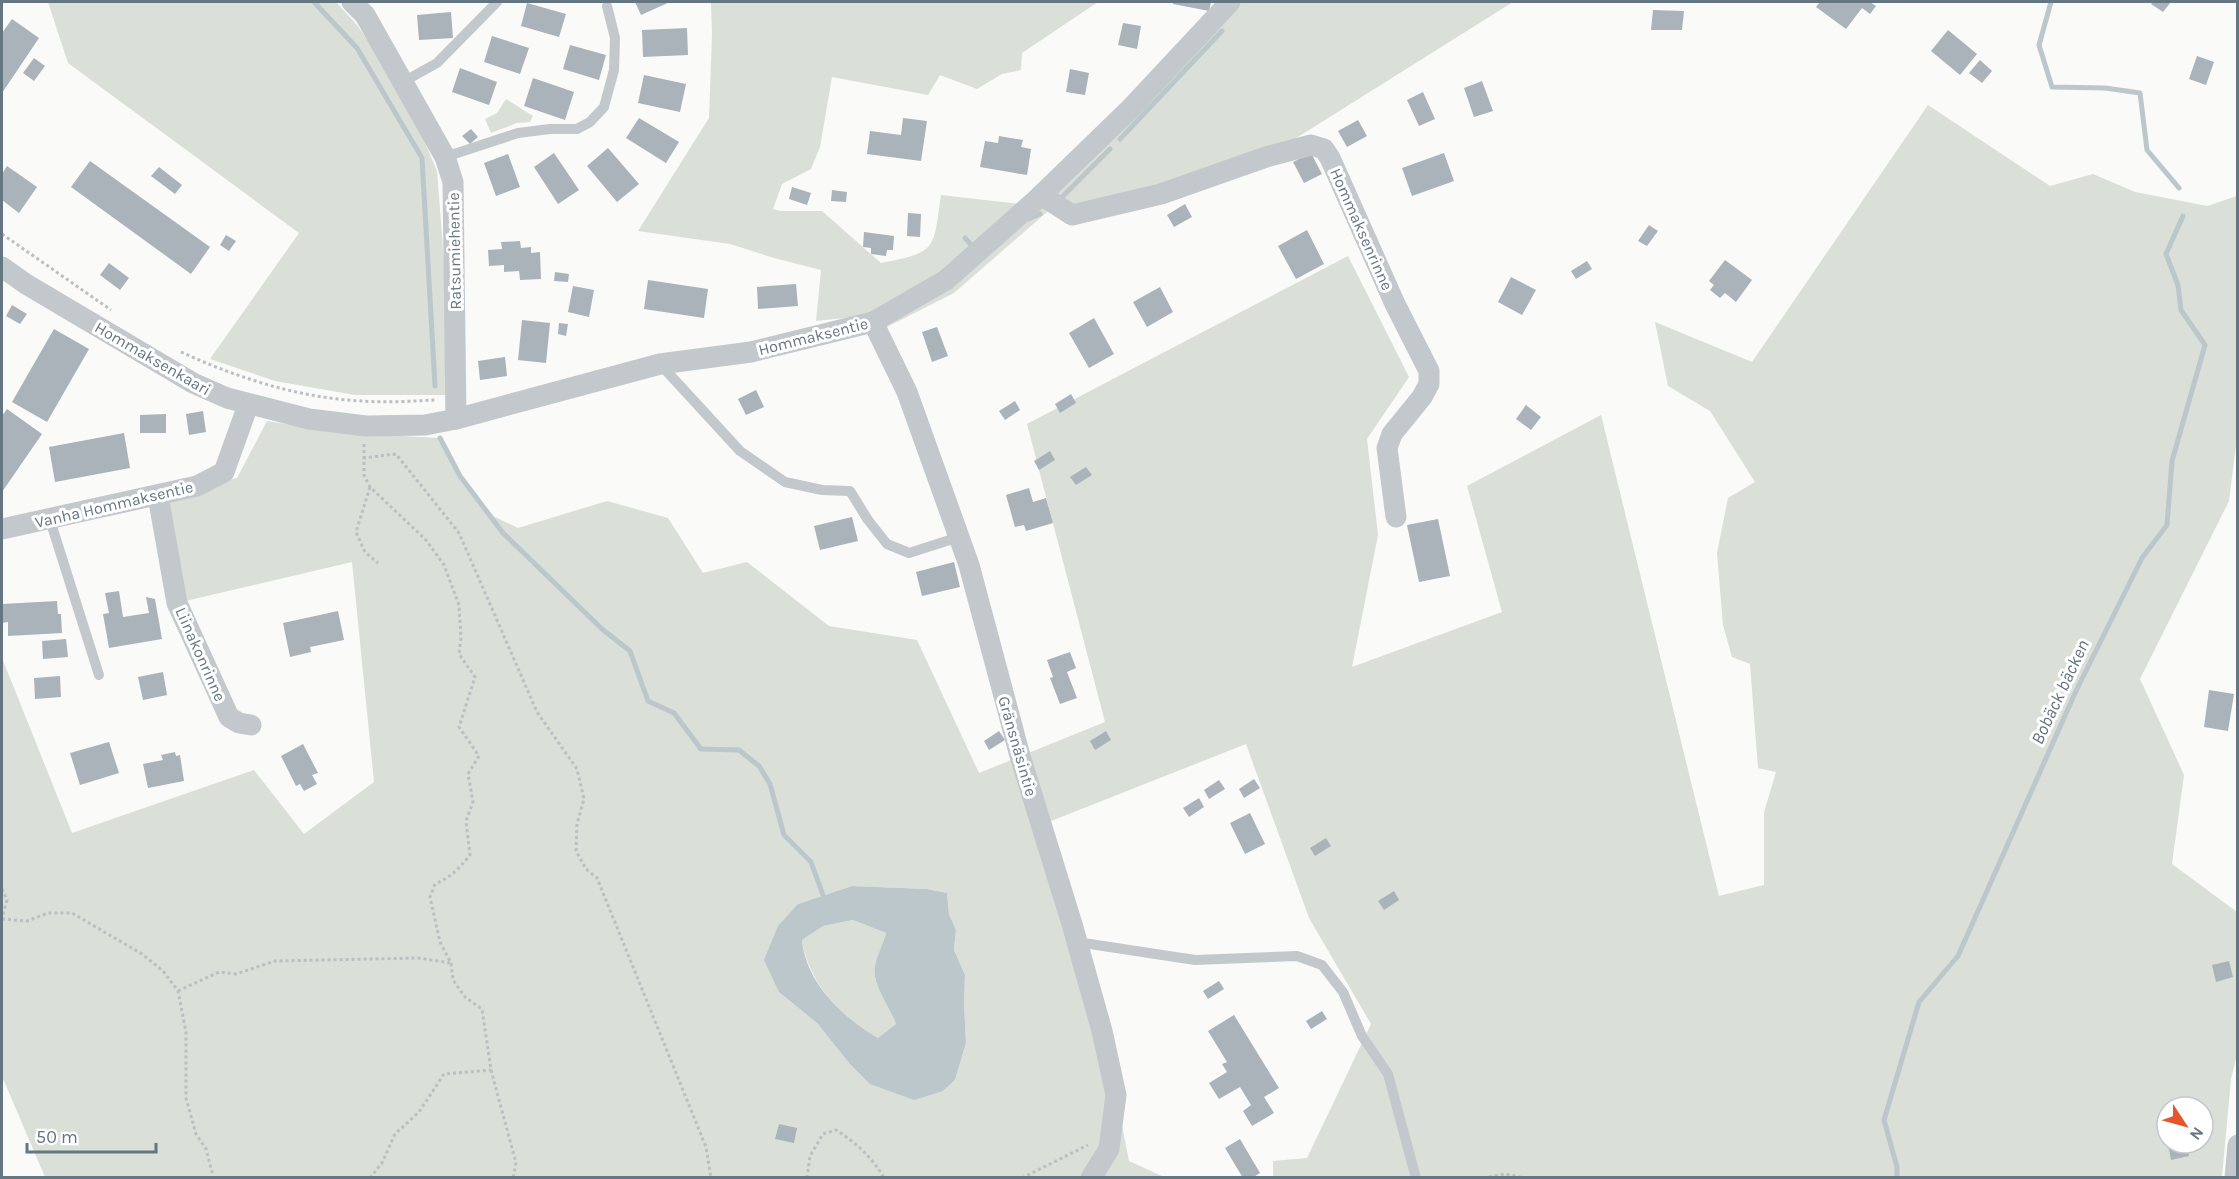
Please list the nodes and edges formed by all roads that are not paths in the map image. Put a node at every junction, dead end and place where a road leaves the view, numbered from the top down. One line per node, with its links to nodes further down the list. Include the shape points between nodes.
1 (352, 2): 5 (street, Ratsumiehentie, via 365,15)
2 (497, 2): 5 (lane, via 436,63)
3 (1230, 2): 7 (street, Hommaksentie, via 1102,137)
4 (607, 6): 6 (lane, via 615,38 614,70 604,107 590,122 577,129 518,133)
5 (403, 82): 6 (street, Ratsumiehentie)
6 (445, 157): 12 (street, Ratsumiehentie, via 453,182)
7 (1041, 195): 9 (street, Hommaksentie, via 946,280); 15 (street, Hommaksenrinne, via 1072,215 1161,195 1311,145 1324,149 1429,371 1429,384 1422,397 1392,434 1387,448)
8 (2, 267): 11 (street, Hommaksenkaari, via 193,382)
9 (873, 322): 10 (street, Hommaksentie, via 751,352); 18 (street, Gränsnäsintie, via 907,392)
10 (660, 364): 12 (street, Hommaksentie); 18 (lane, via 740,451 785,482 850,491 887,544 909,553)
11 (248, 405): 13 (street, Hommaksenkaari, via 309,419 366,426); 14 (street, Vanha Hommaksentie, via 224,472 197,486)
12 (456, 409): 13 (street, Hommaksentie)
13 (425, 425)
14 (158, 496): 16 (street, Vanha Hommaksentie); 20 (street, Liinakonrinne, via 177,603 229,717)
15 (1396, 517)
16 (50, 519): 17 (street, Vanha Hommaksentie); 19 (lane)
17 (2, 529)
18 (959, 537): 21 (street, Gränsnäsintie)
19 (99, 675)
20 (251, 725)
21 (1077, 942): 23 (street, Gränsnäsintie, via 1116,1095 1109,1149); 24 (lane, via 1195,960 1298,956 1322,965 1343,992 1362,1036 1389,1074)
22 (2238, 1145): 25 (street)
23 (1091, 1178)
24 (1416, 1178)
25 (2235, 1178)

